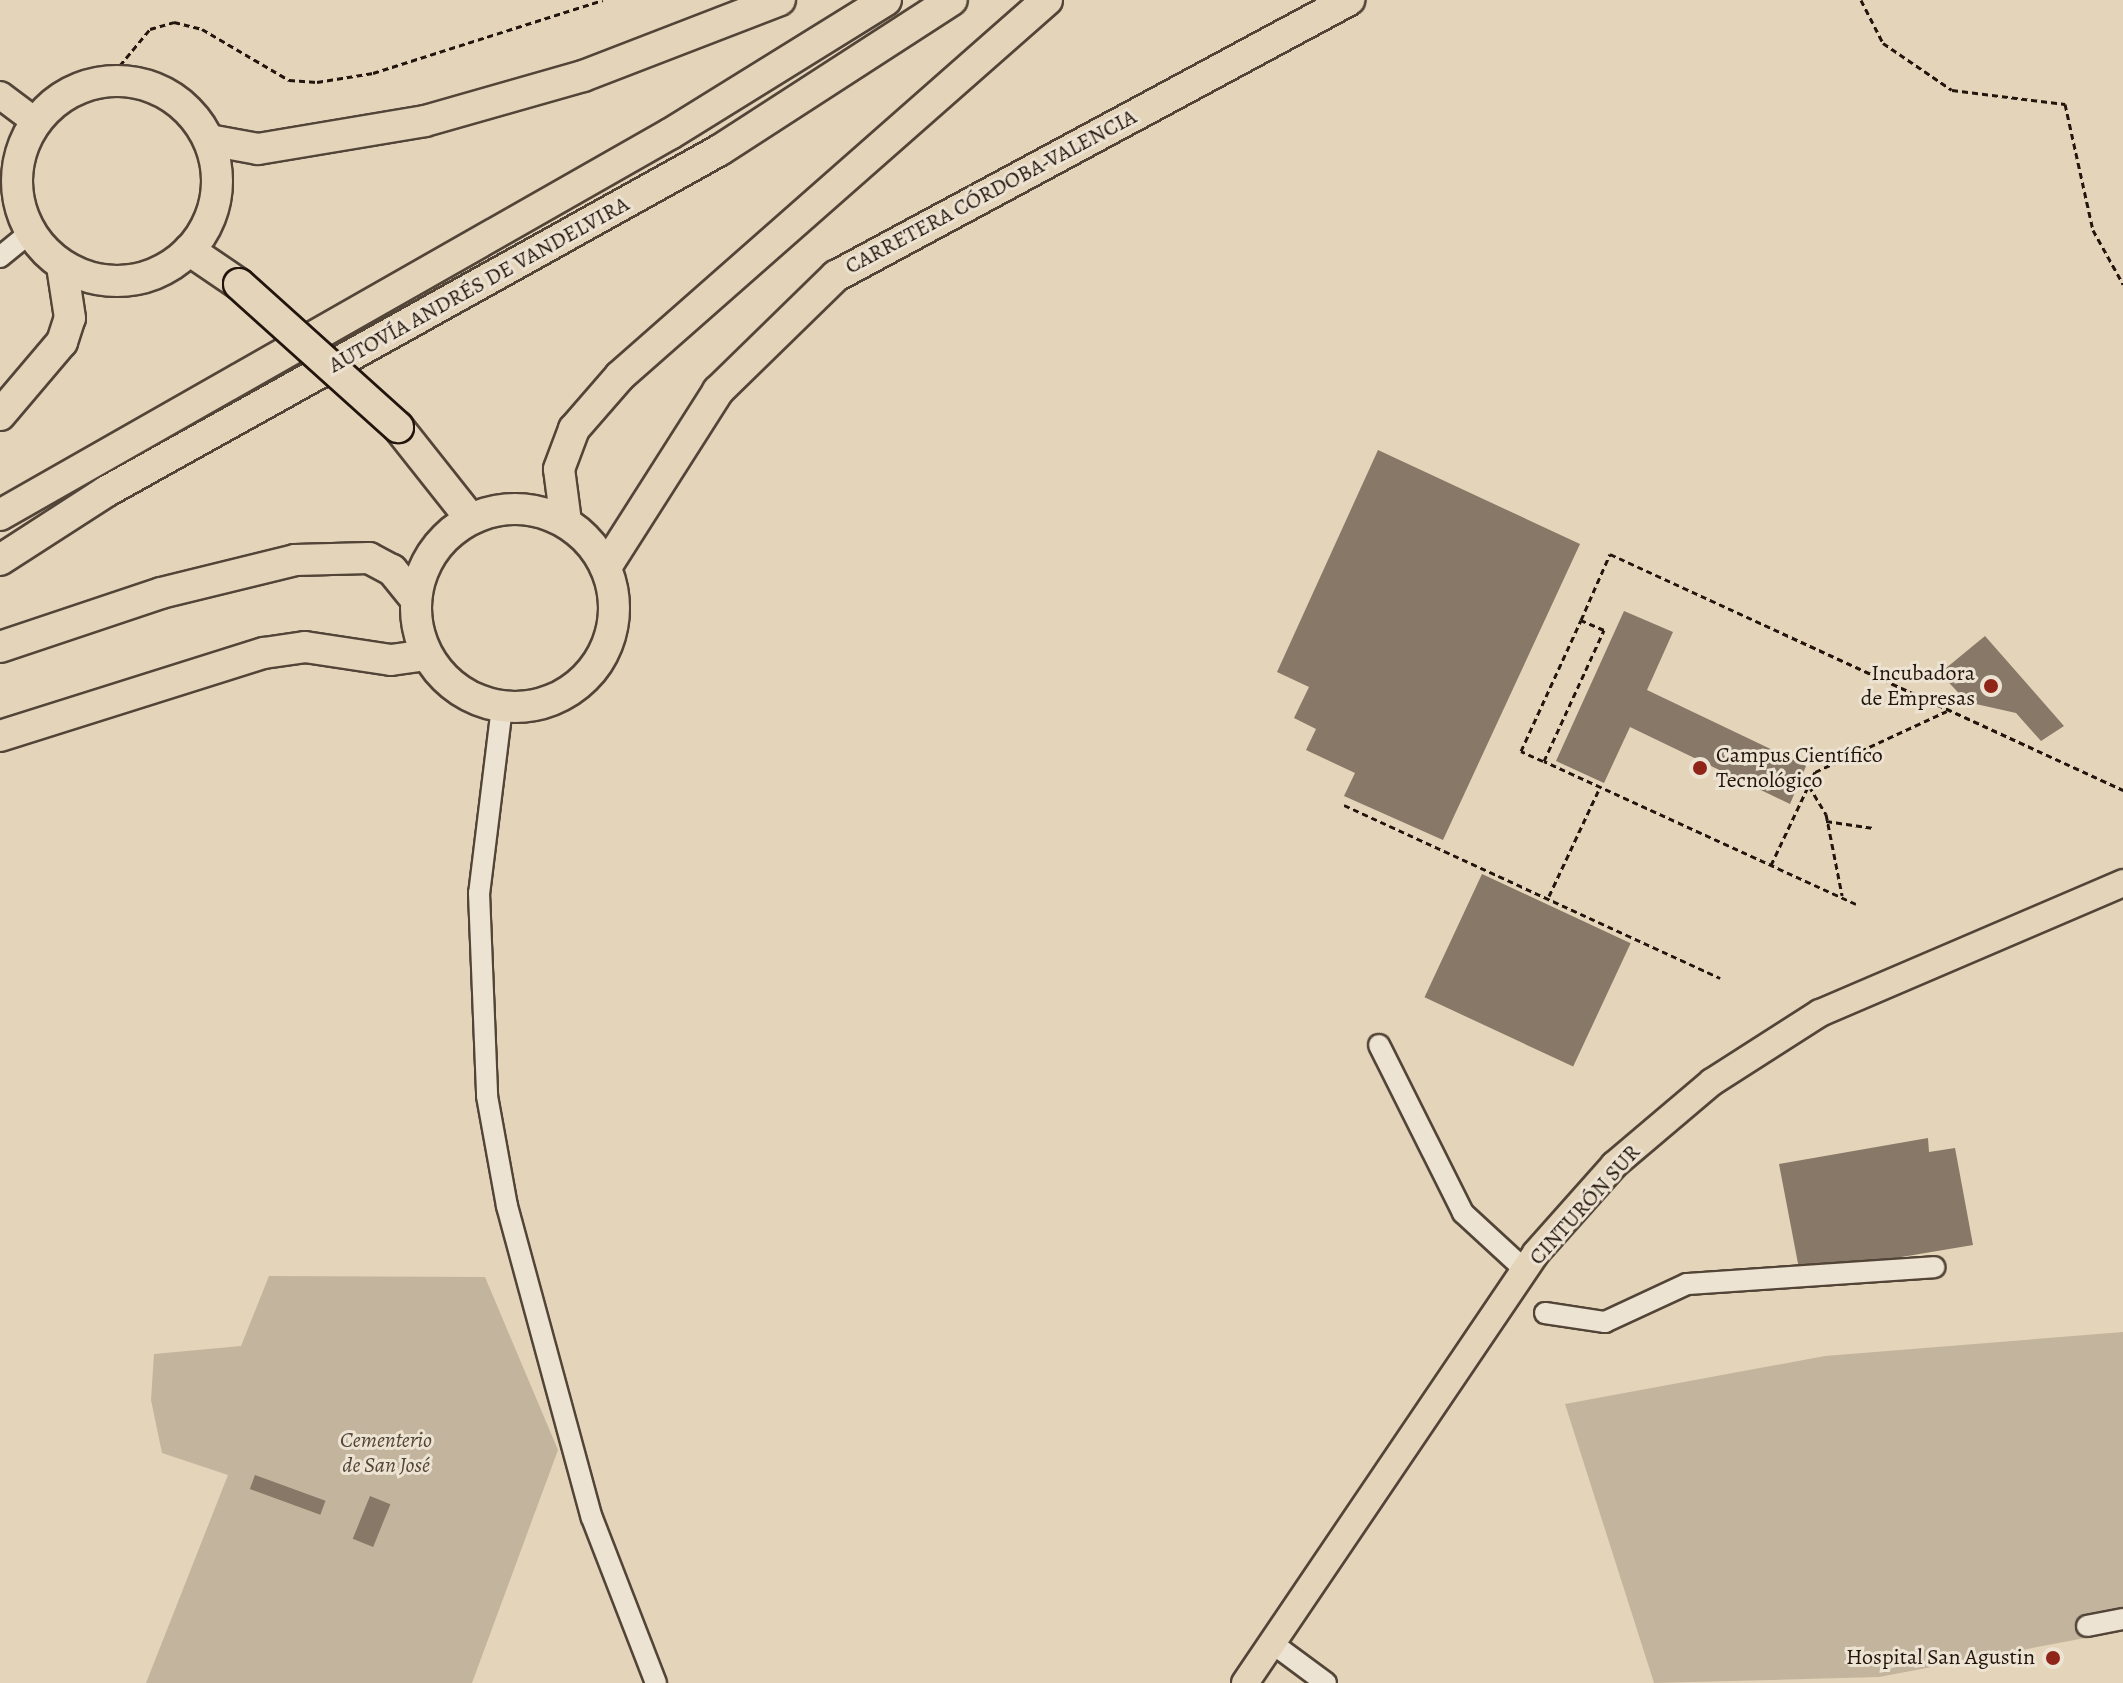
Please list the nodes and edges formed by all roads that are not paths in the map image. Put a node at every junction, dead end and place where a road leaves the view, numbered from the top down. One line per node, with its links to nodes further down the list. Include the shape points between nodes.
1 (780, 0): 8 (highway, via 583,76 425,121 258,149)
2 (886, 0): 14 (highway, AUTOVÍA ANDRÉS DE VANDELVIRA, via 670,134)
3 (952, 0): 17 (highway, AUTOVÍA ANDRÉS DE VANDELVIRA, via 720,150 107,491)
4 (1047, 0): 16 (highway, via 620,376 574,429 559,469)
5 (1349, 0): 18 (highway, CARRETERA CÓRDOBA-VALENCIA, via 836,276 718,391)
6 (0, 95): 7 (main road)
7 (36, 122): 8 (highway, via 55,102 107,81 167,94); 9 (highway, via 16,177)
8 (209, 140): 10 (highway, via 216,198)
9 (30, 233): 11 (street); 12 (highway)
10 (189, 250): 12 (highway, via 161,271 128,281 94,279); 15 (highway, bridge, via 239,284 398,427)
11 (0, 257)
12 (62, 266): 13 (highway, via 70,318 62,342)
13 (0, 415)
14 (0, 515)
15 (471, 519): 16 (highway, via 519,508); 19 (highway, via 432,552)
16 (566, 522): 18 (highway)
17 (0, 560)
18 (606, 567): 22 (highway, via 614,619 595,668 554,700)
19 (416, 600): 20 (highway, via 392,570 369,558 295,560 161,593); 21 (highway)
20 (0, 647)
21 (427, 655): 22 (highway, via 458,690); 23 (highway, via 391,660 305,647 264,653)
22 (502, 707): 32 (street, via 479,893 487,1096 507,1206 592,1518)
23 (0, 736)
24 (2123, 883): 27 (main road, CINTURÓN SUR, via 1820,1013 1724,1074 1614,1165)
25 (1379, 1045): 27 (street, via 1463,1213)
26 (1934, 1267): 28 (street, via 1687,1284 1605,1322)
27 (1525, 1270): 31 (main road, CINTURÓN SUR)
28 (1545, 1313)
29 (2123, 1619): 30 (street)
30 (2087, 1626)
31 (1272, 1643): 33 (main road, CINTURÓN SUR); 34 (street)
32 (656, 1683)
33 (1245, 1683)
34 (1326, 1683)

